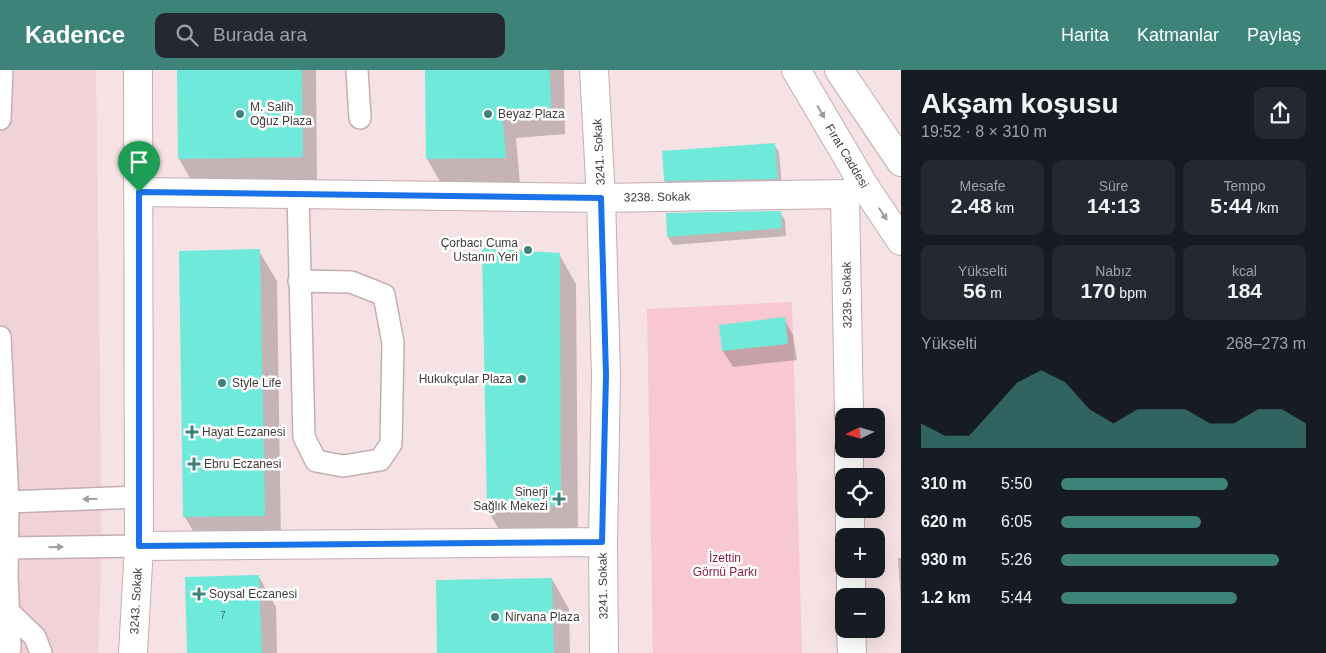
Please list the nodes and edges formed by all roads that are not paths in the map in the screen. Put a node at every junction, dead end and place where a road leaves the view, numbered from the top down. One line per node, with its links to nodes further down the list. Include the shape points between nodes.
1 (2, 70): 8 (lane)
2 (138, 70): 11 (street, 3243. Sokak)
3 (357, 70): 7 (lane)
4 (594, 70): 13 (street, 3241. Sokak)
5 (796, 70): 10 (street, Fırat Caddesi, one-way to 10)
6 (839, 70): 9 (street)
7 (360, 118)
8 (0, 120)
9 (901, 162)
10 (855, 190): 13 (street, 3238. Sokak); 14 (street, Fırat Caddesi, one-way to 14); 17 (street, 3239. Sokak)
11 (139, 192): 12 (street, 3238. Sokak); 18 (street, 3243. Sokak)
12 (298, 194): 13 (street, 3238. Sokak); 15 (lane)
13 (601, 198): 20 (street, 3241. Sokak, via 606,375)
14 (901, 241)
15 (299, 281): 15 (lane, via 304,437 316,461 343,466 380,460 391,444 393,343 384,295 351,282)
16 (0, 337): 19 (lane)
17 (848, 408)
18 (139, 497): 19 (lane, one-way to 19); 21 (street, 3243. Sokak)
19 (8, 502): 22 (lane)
20 (602, 542): 21 (street); 28 (street, 3241. Sokak)
21 (139, 546): 22 (lane, one-way to 21); 27 (street, 3243. Sokak)
22 (8, 548): 23 (lane)
23 (9, 612): 25 (lane); 26 (lane, via 35,637)
24 (852, 638): 29 (street)
25 (10, 651)
26 (41, 653)
27 (133, 653)
28 (604, 653)
29 (852, 653)

